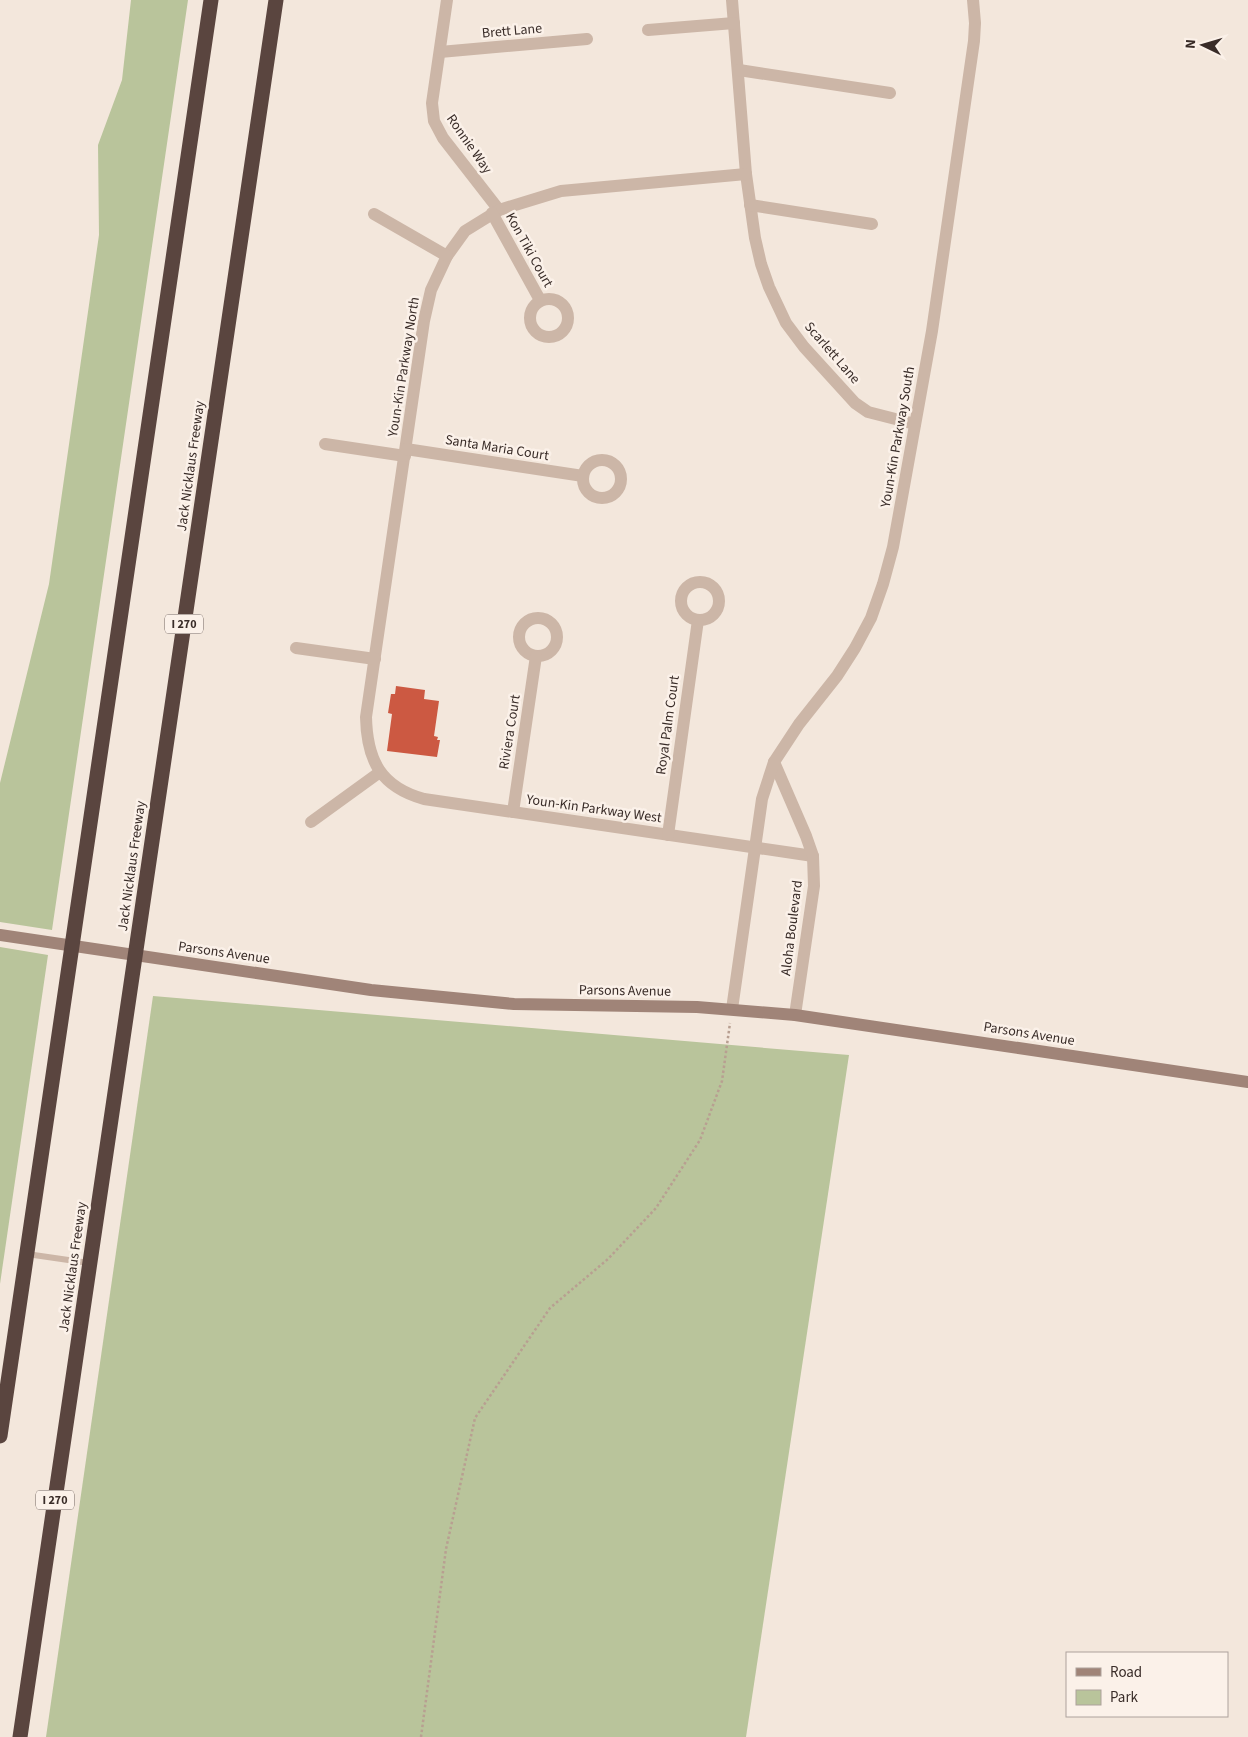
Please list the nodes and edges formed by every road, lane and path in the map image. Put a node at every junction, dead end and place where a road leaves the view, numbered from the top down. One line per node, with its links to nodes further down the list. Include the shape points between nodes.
1 (210, 0): 38 (highway)
2 (276, 0): 39 (highway, Jack Nicklaus Freeway / I 270)
3 (447, 0): 9 (street, Ronnie Way)
4 (732, 0): 6 (street, Scarlett Lane)
5 (973, 0): 19 (street, Youn-Kin Parkway South, via 974,41)
6 (734, 23): 7 (street); 10 (street, Scarlett Lane)
7 (648, 30)
8 (587, 39): 9 (street, Brett Lane)
9 (440, 52): 14 (street, Ronnie Way, via 432,103 434,122)
10 (739, 70): 11 (street); 12 (street, Scarlett Lane)
11 (890, 93)
12 (746, 174): 13 (street, Scarlett Lane); 14 (street, Youn-Kin Parkway North, via 560,191)
13 (750, 205): 16 (street); 19 (street, Scarlett Lane, via 761,264 769,287 786,323 804,347 868,412)
14 (496, 212): 17 (street, Youn-Kin Parkway North, via 466,231); 18 (street, Kon Tiki Court)
15 (374, 214): 17 (street)
16 (872, 224)
17 (447, 256): 21 (street, Youn-Kin Parkway North, via 431,290)
18 (540, 300)
19 (915, 424): 27 (street, Youn-Kin Parkway South, via 893,547 871,618 837,676)
20 (325, 444): 21 (street, Santa Maria Court)
21 (406, 452): 22 (street, Santa Maria Court); 26 (street, Youn-Kin Parkway North)
22 (583, 476)
23 (698, 620): 31 (street, Royal Palm Court)
24 (296, 648): 26 (street)
25 (536, 656): 29 (street, Riviera Court)
26 (375, 659): 28 (street, Youn-Kin Parkway North, via 366,732 373,761)
27 (774, 762): 32 (street, Youn-Kin Parkway South, via 762,799); 33 (street, Aloha Boulevard)
28 (380, 772): 29 (street, Youn-Kin Parkway West, via 399,790 412,796); 30 (street)
29 (513, 812): 31 (street, Youn-Kin Parkway West)
30 (311, 822)
31 (668, 835): 32 (street, Youn-Kin Parkway West)
32 (755, 847): 33 (street, Youn-Kin Parkway West); 35 (street)
33 (813, 856): 36 (street, Aloha Boulevard, via 814,886)
34 (5, 936): 35 (street, Parsons Avenue, via 371,990 480,1001)
35 (732, 1009): 36 (street, Parsons Avenue); 42 (path, via 722,1081 700,1140 656,1208 608,1259 550,1308 475,1418 446,1549)
36 (795, 1015): 37 (street, Parsons Avenue)
37 (1248, 1082)
38 (27, 1254): 39 (lane); 40 (highway)
39 (91, 1263): 41 (highway, Jack Nicklaus Freeway / I 270)
40 (0, 1436)
41 (20, 1737)
42 (421, 1737)

